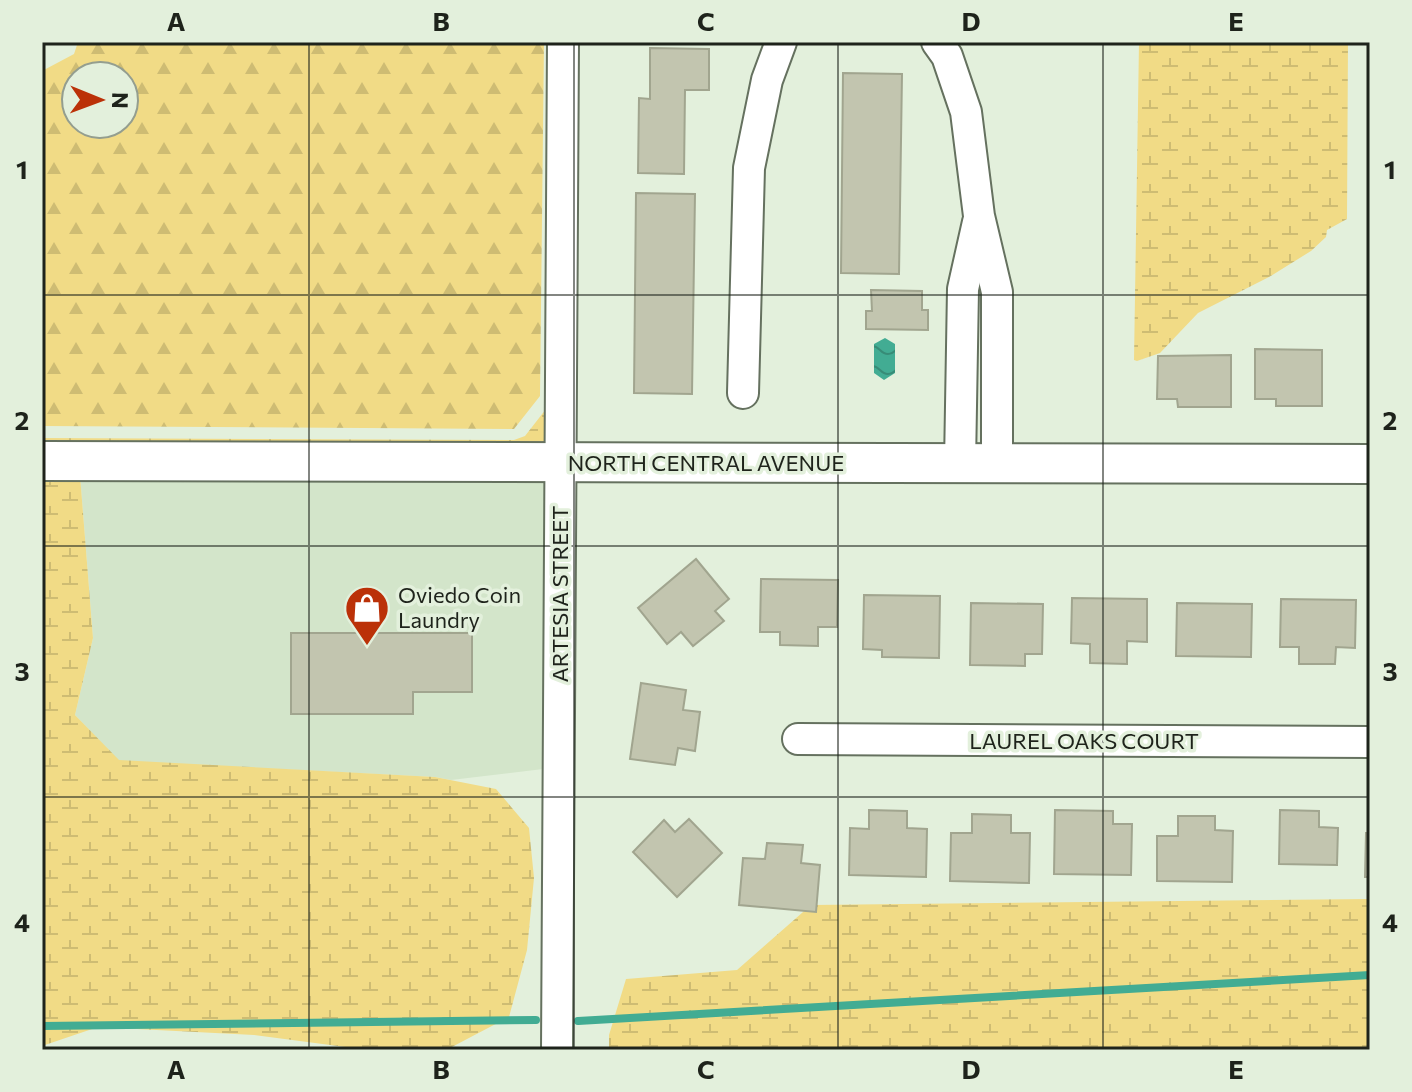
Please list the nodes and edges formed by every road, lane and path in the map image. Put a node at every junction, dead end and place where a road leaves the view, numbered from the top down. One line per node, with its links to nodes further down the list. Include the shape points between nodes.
1 (563, 42): 6 (street, ARTESIA STREET)
2 (781, 42): 4 (street, via 767,80 749,168)
3 (937, 42): 7 (street, via 966,112 979,216 997,292)
4 (743, 393)
5 (42, 461): 6 (main road, NORTH CENTRAL AVENUE)
6 (560, 463): 7 (main road, NORTH CENTRAL AVENUE); 11 (street, ARTESIA STREET)
7 (978, 464): 8 (main road, NORTH CENTRAL AVENUE)
8 (1370, 464)
9 (798, 739): 10 (street, LAUREL OAKS COURT)
10 (1370, 742)
11 (557, 1050)

